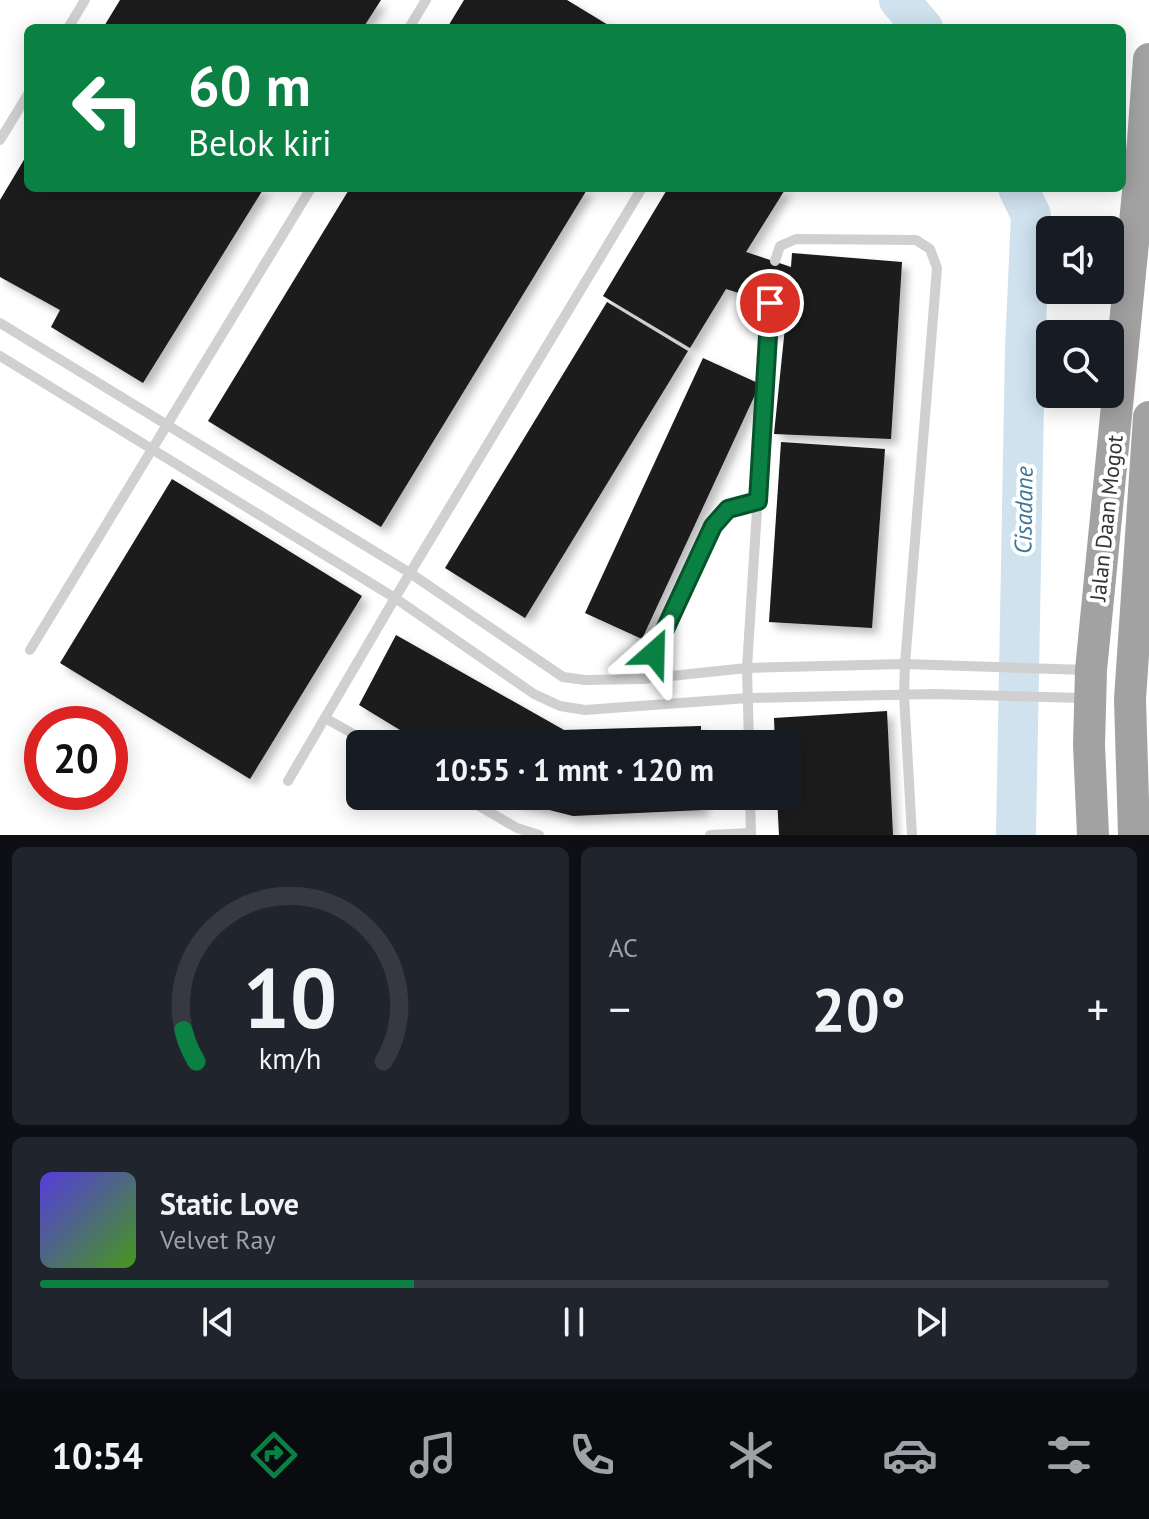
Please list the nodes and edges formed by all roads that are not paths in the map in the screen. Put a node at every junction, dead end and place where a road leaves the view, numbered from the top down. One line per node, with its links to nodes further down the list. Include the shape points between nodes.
1 (85, 0): 3 (lane)
2 (426, 0): 4 (lane)
3 (70, 24)
4 (411, 24)
5 (1149, 59): 25 (highway, Jalan Daan Mogot)
6 (24, 101): 7 (lane)
7 (0, 140)
8 (309, 192): 15 (lane)
9 (640, 192): 19 (lane)
10 (775, 261): 22 (lane, via 780,246 796,239 916,240 930,249 937,268)
11 (770, 303): 17 (lane)
12 (0, 323): 15 (lane)
13 (0, 356): 16 (lane)
14 (1149, 420): 18 (highway, Jalan Daan Mogot)
15 (166, 424): 16 (lane); 19 (lane)
16 (152, 449): 20 (lane); 21 (lane)
17 (758, 501): 23 (lane); 24 (lane, via 728,509 713,526)
18 (1145, 523): 26 (highway, Jalan Daan Mogot)
19 (410, 573): 20 (lane); 24 (lane, via 563,677)
20 (395, 598): 28 (lane, via 534,694 560,706 585,710); 29 (lane)
21 (30, 650)
22 (905, 664): 23 (lane); 25 (lane, via 961,666); 27 (lane)
23 (747, 668): 24 (lane); 28 (lane)
24 (642, 679)
25 (1081, 684): 26 (highway); 27 (lane); 39 (highway, Jalan Daan Mogot)
26 (1130, 684): 40 (highway, Jalan Daan Mogot)
27 (904, 695): 28 (lane); 38 (lane)
28 (748, 698): 31 (lane)
29 (325, 718): 30 (lane); 32 (lane)
30 (346, 730)
31 (749, 730)
32 (288, 781)
33 (486, 810): 36 (lane)
34 (750, 810): 35 (lane)
35 (750, 834): 37 (lane)
36 (539, 835)
37 (710, 835)
38 (912, 835)
39 (1093, 835)
40 (1134, 835)

